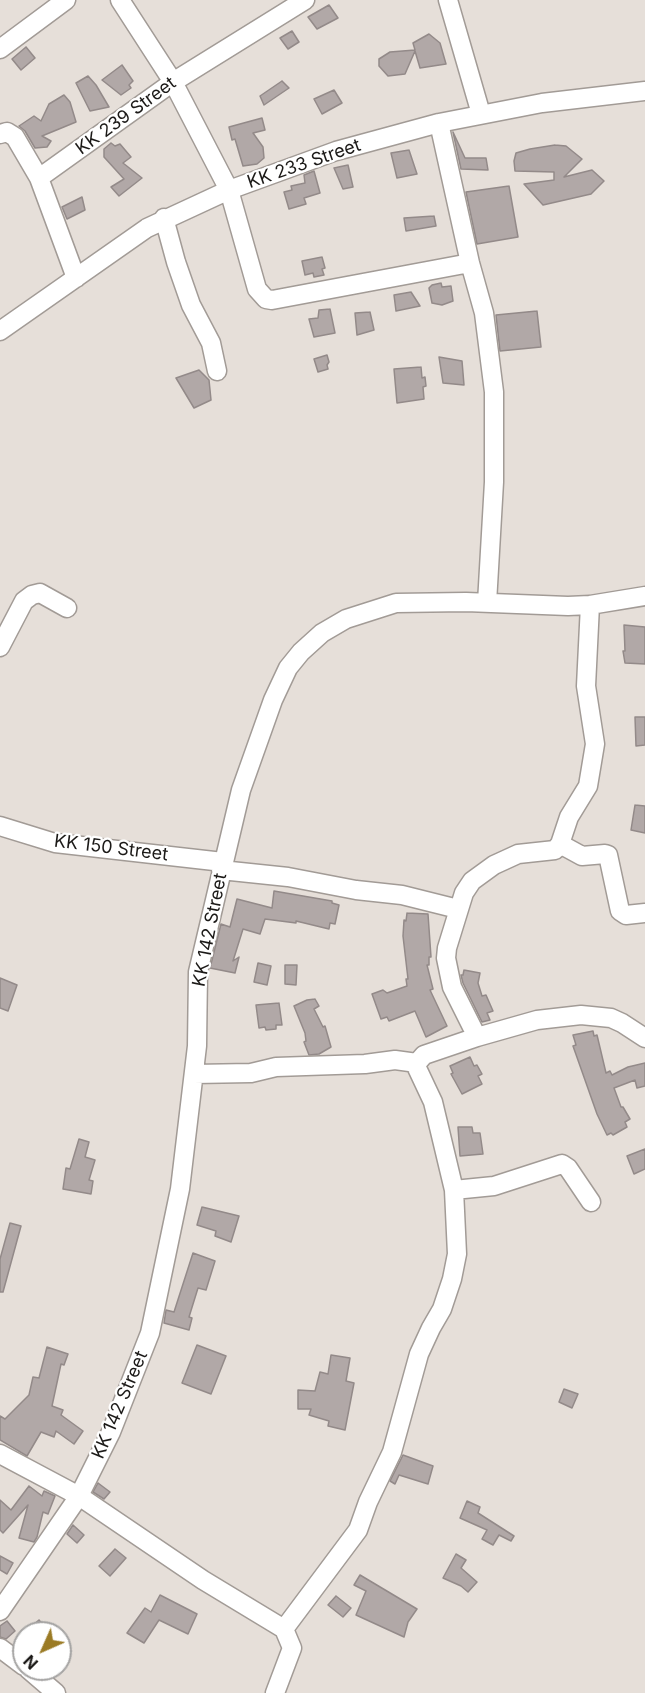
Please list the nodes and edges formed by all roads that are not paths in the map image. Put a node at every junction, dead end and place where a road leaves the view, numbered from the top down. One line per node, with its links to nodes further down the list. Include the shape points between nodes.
1 (66, 0): 5 (street)
2 (120, 0): 6 (street)
3 (305, 0): 6 (street, KK 239 Street)
4 (448, 0): 8 (street)
5 (0, 49)
6 (173, 82): 11 (street, KK 239 Street); 12 (street)
7 (645, 91): 8 (street, KK 233 Street)
8 (481, 114): 9 (street, KK 233 Street)
9 (438, 123): 12 (street, KK 233 Street, via 336,151); 14 (street)
10 (0, 134): 11 (street, via 8,132 15,137)
11 (39, 178): 15 (street)
12 (229, 190): 13 (street, KK 233 Street); 14 (street, via 258,289 266,299)
13 (164, 218): 15 (street, KK 233 Street); 17 (street, via 191,305 211,343)
14 (470, 264): 19 (street, via 484,313 494,392)
15 (76, 278): 16 (street, KK 233 Street)
16 (0, 331)
17 (217, 371)
18 (645, 596): 20 (street, KK 142 Street)
19 (487, 603): 20 (street, KK 142 Street); 25 (street, KK 142 Street, via 396,603 346,619 301,652 276,692 250,760)
20 (590, 605): 24 (street, via 586,686 595,744 588,786 569,817)
21 (67, 608): 22 (street, via 40,593 32,595 24,601)
22 (0, 647)
23 (0, 826): 25 (street, KK 150 Street, via 55,843)
24 (560, 844): 26 (street, via 552,851 518,854 479,875 467,887); 27 (street, via 582,856 609,855 620,911 626,915)
25 (222, 866): 26 (street, KK 150 Street, via 402,895); 31 (street, KK 142 Street, via 198,972)
26 (458, 909): 28 (street, via 446,958 452,987)
27 (645, 914)
28 (477, 1037): 29 (street, via 537,1020 581,1015 611,1018); 30 (street, via 424,1055)
29 (645, 1038)
30 (417, 1063): 31 (street, via 395,1060); 32 (street, via 433,1102)
31 (194, 1074): 35 (street, KK 142 Street, via 180,1189 150,1333 111,1432)
32 (454, 1190): 33 (street, via 494,1186 562,1164); 37 (street, via 457,1254 452,1279 419,1354 392,1452 358,1530)
33 (591, 1202)
34 (0, 1454): 35 (street)
35 (79, 1496): 36 (street, KK 142 Street); 37 (street)
36 (0, 1611)
37 (284, 1629): 40 (street, via 292,1648)
38 (42, 1681): 39 (street)
39 (56, 1693)
40 (275, 1693)

